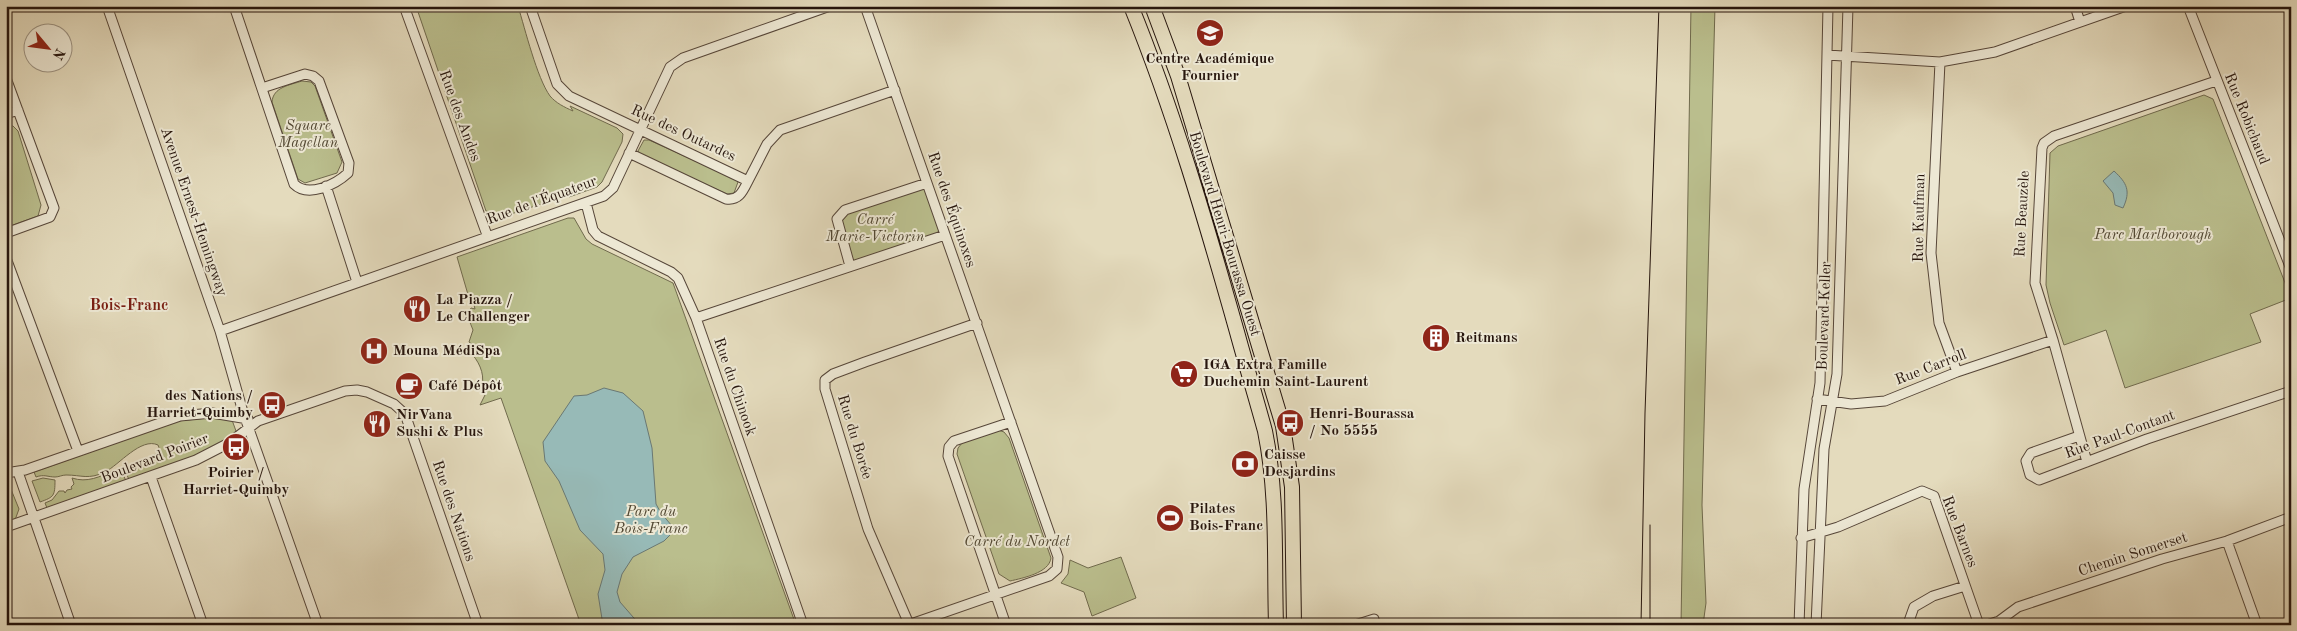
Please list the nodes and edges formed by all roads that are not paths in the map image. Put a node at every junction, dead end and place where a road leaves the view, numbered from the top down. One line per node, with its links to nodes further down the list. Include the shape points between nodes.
1 (107, 6): 39 (street, Avenue Ernest-Hemingway)
2 (234, 6): 20 (street)
3 (404, 6): 32 (street, Rue des Andes)
4 (530, 6): 24 (street, Rue des Outardes, via 557,84 562,90)
5 (830, 6): 24 (street, Rue de l'Équateur, via 683,58 670,67)
6 (865, 6): 21 (street, Rue des Équinoxes)
7 (1131, 6): 71 (main road, Boulevard Henri-Bourassa Ouest, via 1154,65 1216,255 1265,431 1274,503)
8 (1152, 6): 72 (main road, Boulevard Henri-Bourassa Ouest, via 1186,100 1283,426 1293,497)
9 (1828, 6): 15 (street, Boulevard Keller)
10 (1848, 6): 16 (street, Boulevard Keller)
11 (2075, 6): 14 (street)
12 (2126, 6): 14 (street)
13 (2188, 6): 19 (street, Rue Robichaud)
14 (2080, 22): 17 (street, via 1995,52)
15 (1827, 55): 16 (street); 43 (street, Boulevard Keller, via 1820,383)
16 (1848, 55): 17 (street); 44 (street, Boulevard Keller, via 1836,374)
17 (1940, 62): 41 (street, Rue Kaufman, via 1931,253 1939,323)
18 (6, 78): 22 (street)
19 (2216, 81): 35 (street, Rue Robichaud); 40 (street, Rue Beauzèle, via 2054,136 2044,144 2040,154 2034,273)
20 (262, 88): 28 (street, via 294,184 308,192); 28 (street, via 305,74 319,81 350,168 341,179)
21 (895, 90): 26 (street, via 780,130 767,144); 27 (street, Rue des Équinoxes)
22 (18, 110): 23 (street); 30 (street, via 54,208 50,217)
23 (6, 114)
24 (640, 129): 25 (street, Rue de l'Équateur); 26 (street, Rue des Outardes)
25 (628, 153): 26 (street, via 726,199 738,197); 29 (street, Rue de l'Équateur, via 613,188 604,196)
26 (748, 180)
27 (927, 183): 31 (street, Rue des Équinoxes); 34 (street, via 845,210 837,220)
28 (326, 186): 36 (street)
29 (586, 203): 32 (street, Rue de l'Équateur); 37 (street, Rue du Chinook, via 593,230 598,236 678,278)
30 (6, 232)
31 (945, 234): 34 (street); 38 (street, Rue des Équinoxes)
32 (488, 235): 36 (street, Rue de l'Équateur)
33 (6, 258): 50 (street)
34 (850, 266): 37 (street)
35 (2291, 268)
36 (357, 282): 39 (street, Rue de l'Équateur)
37 (696, 318): 68 (street, Rue du Chinook)
38 (977, 323): 47 (street, Rue des Équinoxes); 69 (street, Rue du Borée, via 841,371 825,380 868,529)
39 (220, 331): 45 (street, Avenue Ernest-Hemingway)
40 (2053, 340): 41 (street, Rue Carroll); 49 (street, Rue Beauzèle)
41 (1957, 372): 44 (street, Rue Carroll, via 1884,401 1866,404)
42 (2291, 391): 51 (street, Rue Paul-Contant)
43 (1817, 399): 44 (street, Rue Carroll); 59 (street, Boulevard Keller, via 1804,489)
44 (1832, 402): 58 (street, Boulevard Keller, via 1824,449)
45 (246, 418): 46 (street, Boulevard Poirier); 48 (street, Avenue Ernest-Hemingway); 50 (street, Boulevard Poirier, via 212,413 180,416)
46 (258, 421): 48 (street, Boulevard Poirier); 67 (street, Rue des Nations, via 349,390 367,392 400,408)
47 (1011, 422): 62 (street, Rue des Équinoxes, via 1058,557 1057,569 1049,576); 62 (street, via 954,441 948,456)
48 (249, 428): 54 (street, Boulevard Poirier, via 211,454); 66 (street, Avenue Ernest-Hemingway)
49 (2079, 436): 51 (street, Rue Beauzèle); 51 (street, Rue Paul-Contant, via 2031,453 2026,461 2030,476 2039,480)
50 (78, 452): 53 (street, Boulevard Poirier)
51 (2088, 462)
52 (6, 472): 53 (street, Boulevard Poirier)
53 (18, 472): 55 (street)
54 (151, 477): 55 (street, Boulevard Poirier); 65 (street)
55 (33, 518): 57 (street, Boulevard Poirier); 64 (street)
56 (2291, 518): 60 (street, Chemin Somerset)
57 (6, 527)
58 (1819, 534): 59 (street, Rue Barnes); 61 (street, Rue Barnes, via 1922,491 1934,496); 75 (street, Boulevard Keller)
59 (1801, 538): 74 (street, Boulevard Keller)
60 (2227, 541): 78 (street, Chemin Somerset, via 2018,607); 79 (street)
61 (1965, 586): 76 (street, via 1933,596 1914,607); 77 (street, Rue Barnes)
62 (997, 594): 69 (street); 70 (street)
63 (1374, 619): 73 (street)
64 (71, 625)
65 (203, 625)
66 (318, 625)
67 (478, 625)
68 (803, 625)
69 (909, 625)
70 (1006, 625)
71 (1276, 625)
72 (1294, 625)
73 (1355, 625)
74 (1799, 625)
75 (1816, 625)
76 (1910, 625)
77 (1978, 625)
78 (1987, 625)
79 (2257, 625)

